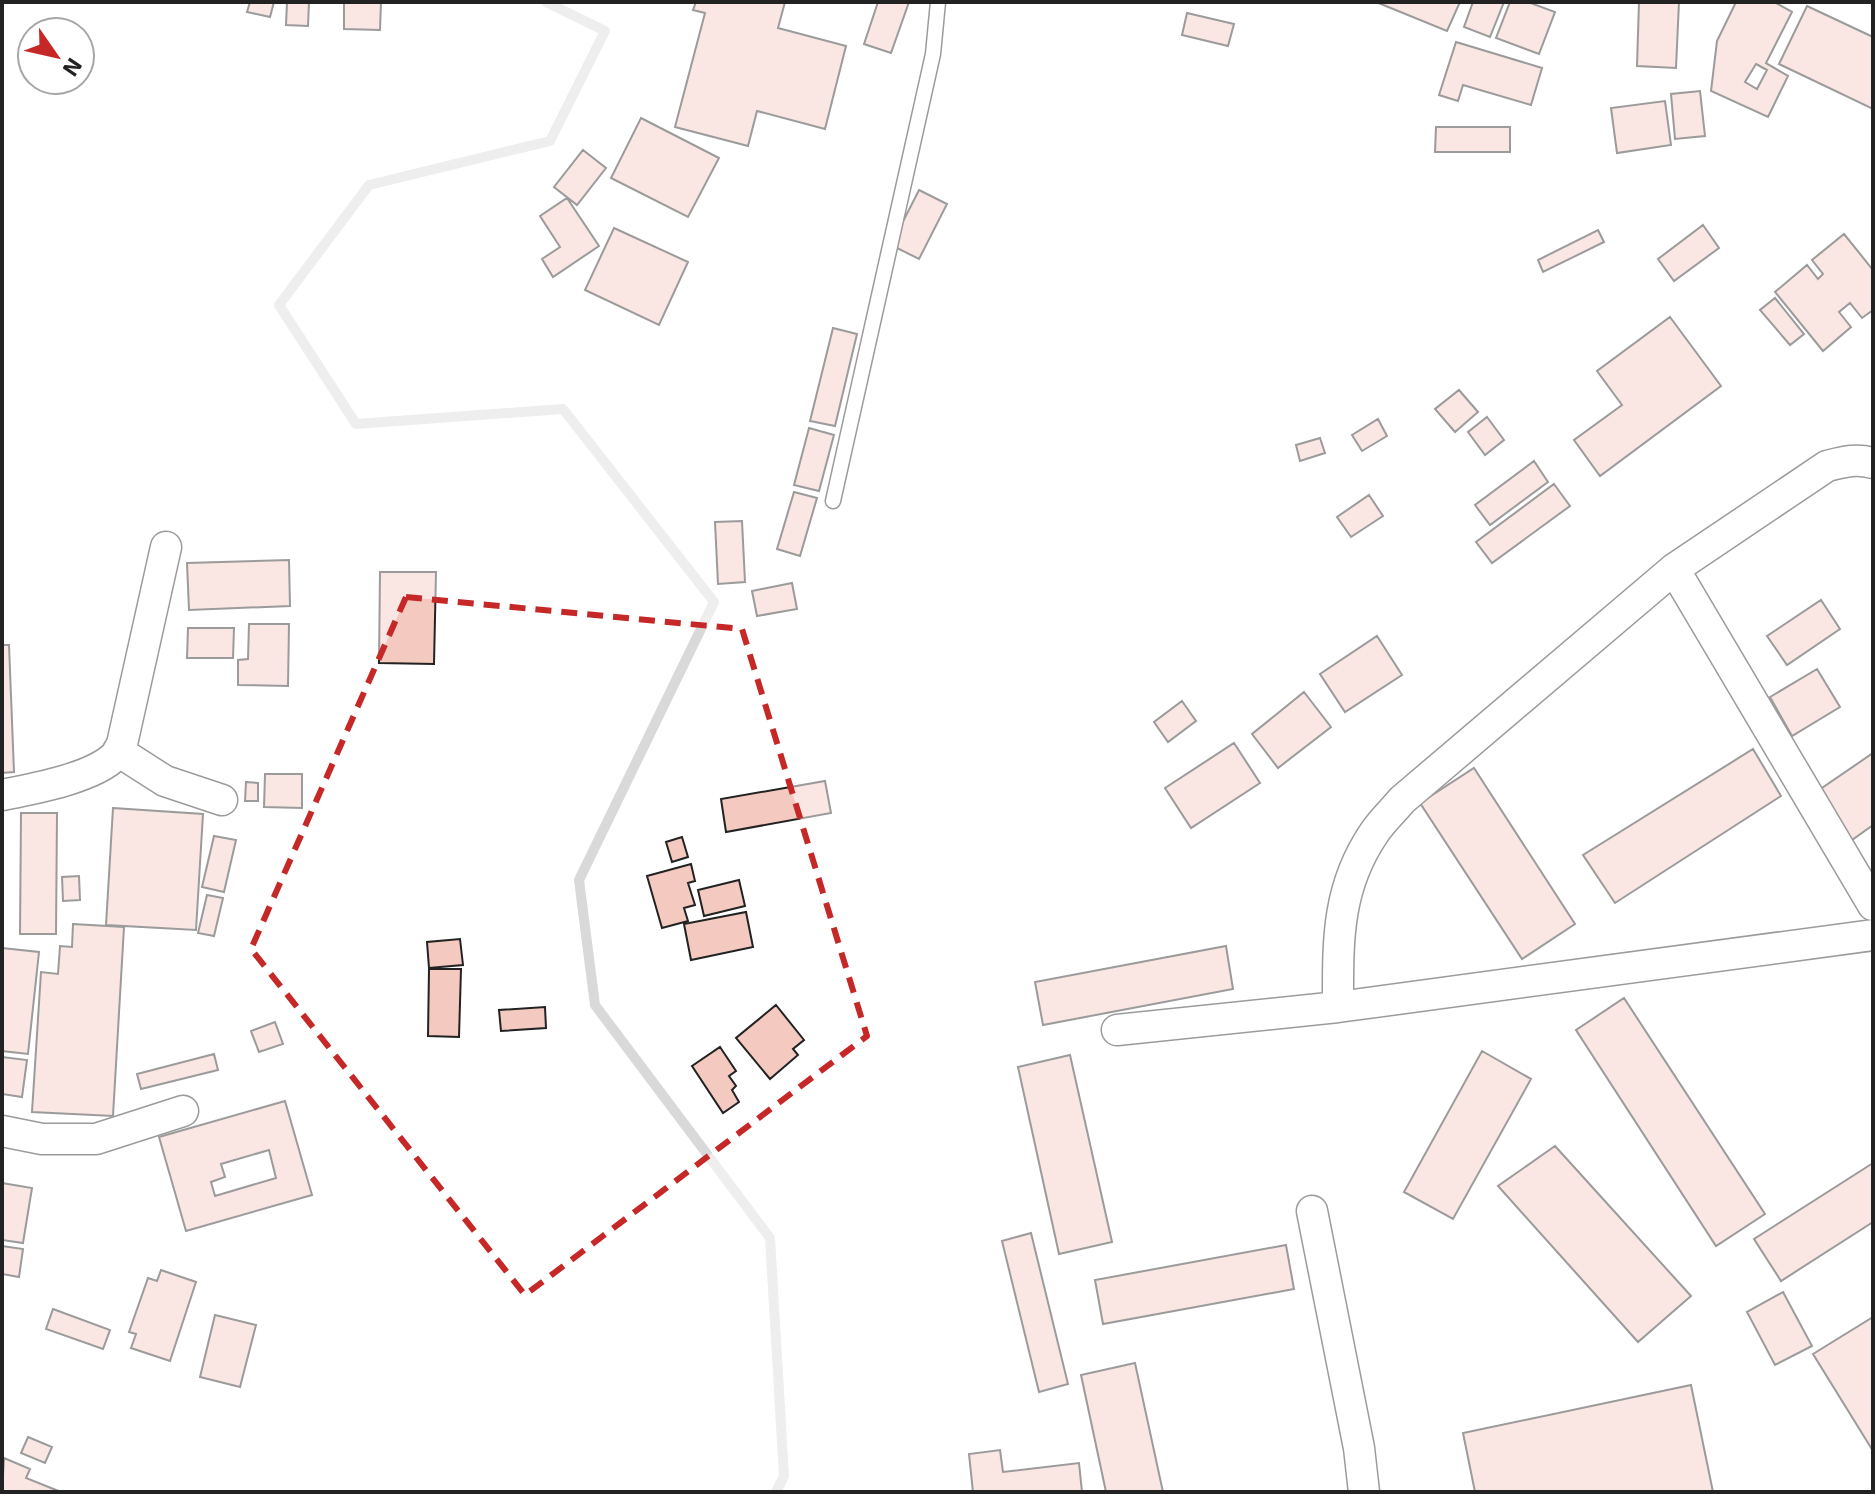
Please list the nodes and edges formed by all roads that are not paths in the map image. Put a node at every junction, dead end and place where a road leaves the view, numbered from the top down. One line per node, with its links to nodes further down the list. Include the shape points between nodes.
1 (938, 2): 3 (lane, via 933,54)
2 (1873, 463): 5 (street, via 1848,460 1827,466)
3 (833, 501)
4 (166, 547): 6 (street)
5 (1674, 569): 9 (street); 11 (street, via 1402,800 1374,834 1350,879 1340,920)
6 (118, 751): 7 (street, via 92,771); 8 (street, via 165,781)
7 (2, 795)
8 (222, 800)
9 (1873, 905)
10 (1873, 935): 11 (street)
11 (1338, 1007): 12 (street)
12 (1117, 1030)
13 (183, 1111): 14 (street, via 96,1139 42,1139)
14 (2, 1131)
15 (1312, 1211): 16 (street)
16 (1364, 1492)

